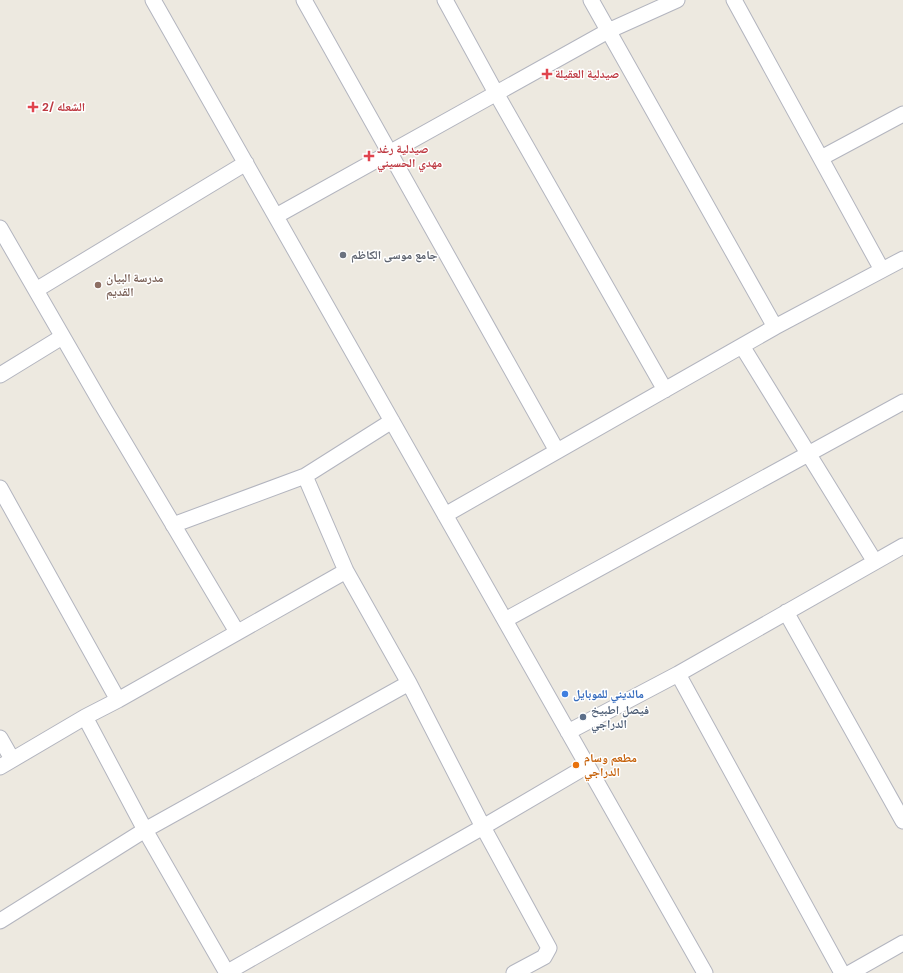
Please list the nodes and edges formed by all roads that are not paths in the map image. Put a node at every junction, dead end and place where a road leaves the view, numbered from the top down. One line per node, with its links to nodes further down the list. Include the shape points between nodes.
1 (153, 0): 12 (street)
2 (304, 0): 10 (street)
3 (445, 0): 8 (street)
4 (591, 0): 7 (street)
5 (677, 0): 7 (street)
6 (734, 0): 11 (street)
7 (608, 31): 8 (street); 18 (street)
8 (496, 93): 10 (street); 22 (street)
9 (903, 114): 11 (street)
10 (389, 153): 13 (street); 25 (street)
11 (821, 158): 16 (street)
12 (246, 163): 13 (street); 17 (street)
13 (276, 216): 24 (street)
14 (0, 228): 17 (street)
15 (903, 259): 16 (street)
16 (882, 270): 18 (street)
17 (36, 290): 19 (street)
18 (776, 328): 20 (street)
19 (62, 337): 21 (street); 30 (street)
20 (742, 346): 22 (street); 26 (street)
21 (0, 376)
22 (665, 390): 25 (street)
23 (903, 402): 26 (street)
24 (392, 421): 27 (street); 29 (street)
25 (557, 451): 29 (street)
26 (808, 453): 32 (street); 35 (street)
27 (305, 476): 30 (street); 33 (street)
28 (0, 488): 39 (street)
29 (445, 515): 35 (street)
30 (173, 525): 36 (street)
31 (902, 549): 32 (street)
32 (875, 562): 34 (street)
33 (346, 571): 36 (street); 38 (street)
34 (786, 612): 37 (street); 45 (street)
35 (505, 620): 41 (street)
36 (237, 632): 39 (street)
37 (678, 674): 41 (street); 53 (street)
38 (409, 683): 46 (street); 47 (street)
39 (118, 700): 40 (street)
40 (85, 717): 43 (street); 47 (street)
41 (568, 732): 44 (street)
42 (0, 738): 43 (street)
43 (6, 763)
44 (587, 766): 46 (street); 52 (street)
45 (903, 821)
46 (483, 827): 50 (street); 51 (street, via 549,948 544,957)
47 (145, 830): 48 (street); 50 (street)
48 (0, 921)
49 (903, 943): 54 (street)
50 (227, 973)
51 (514, 973)
52 (705, 973)
53 (842, 973)
54 (850, 973)

